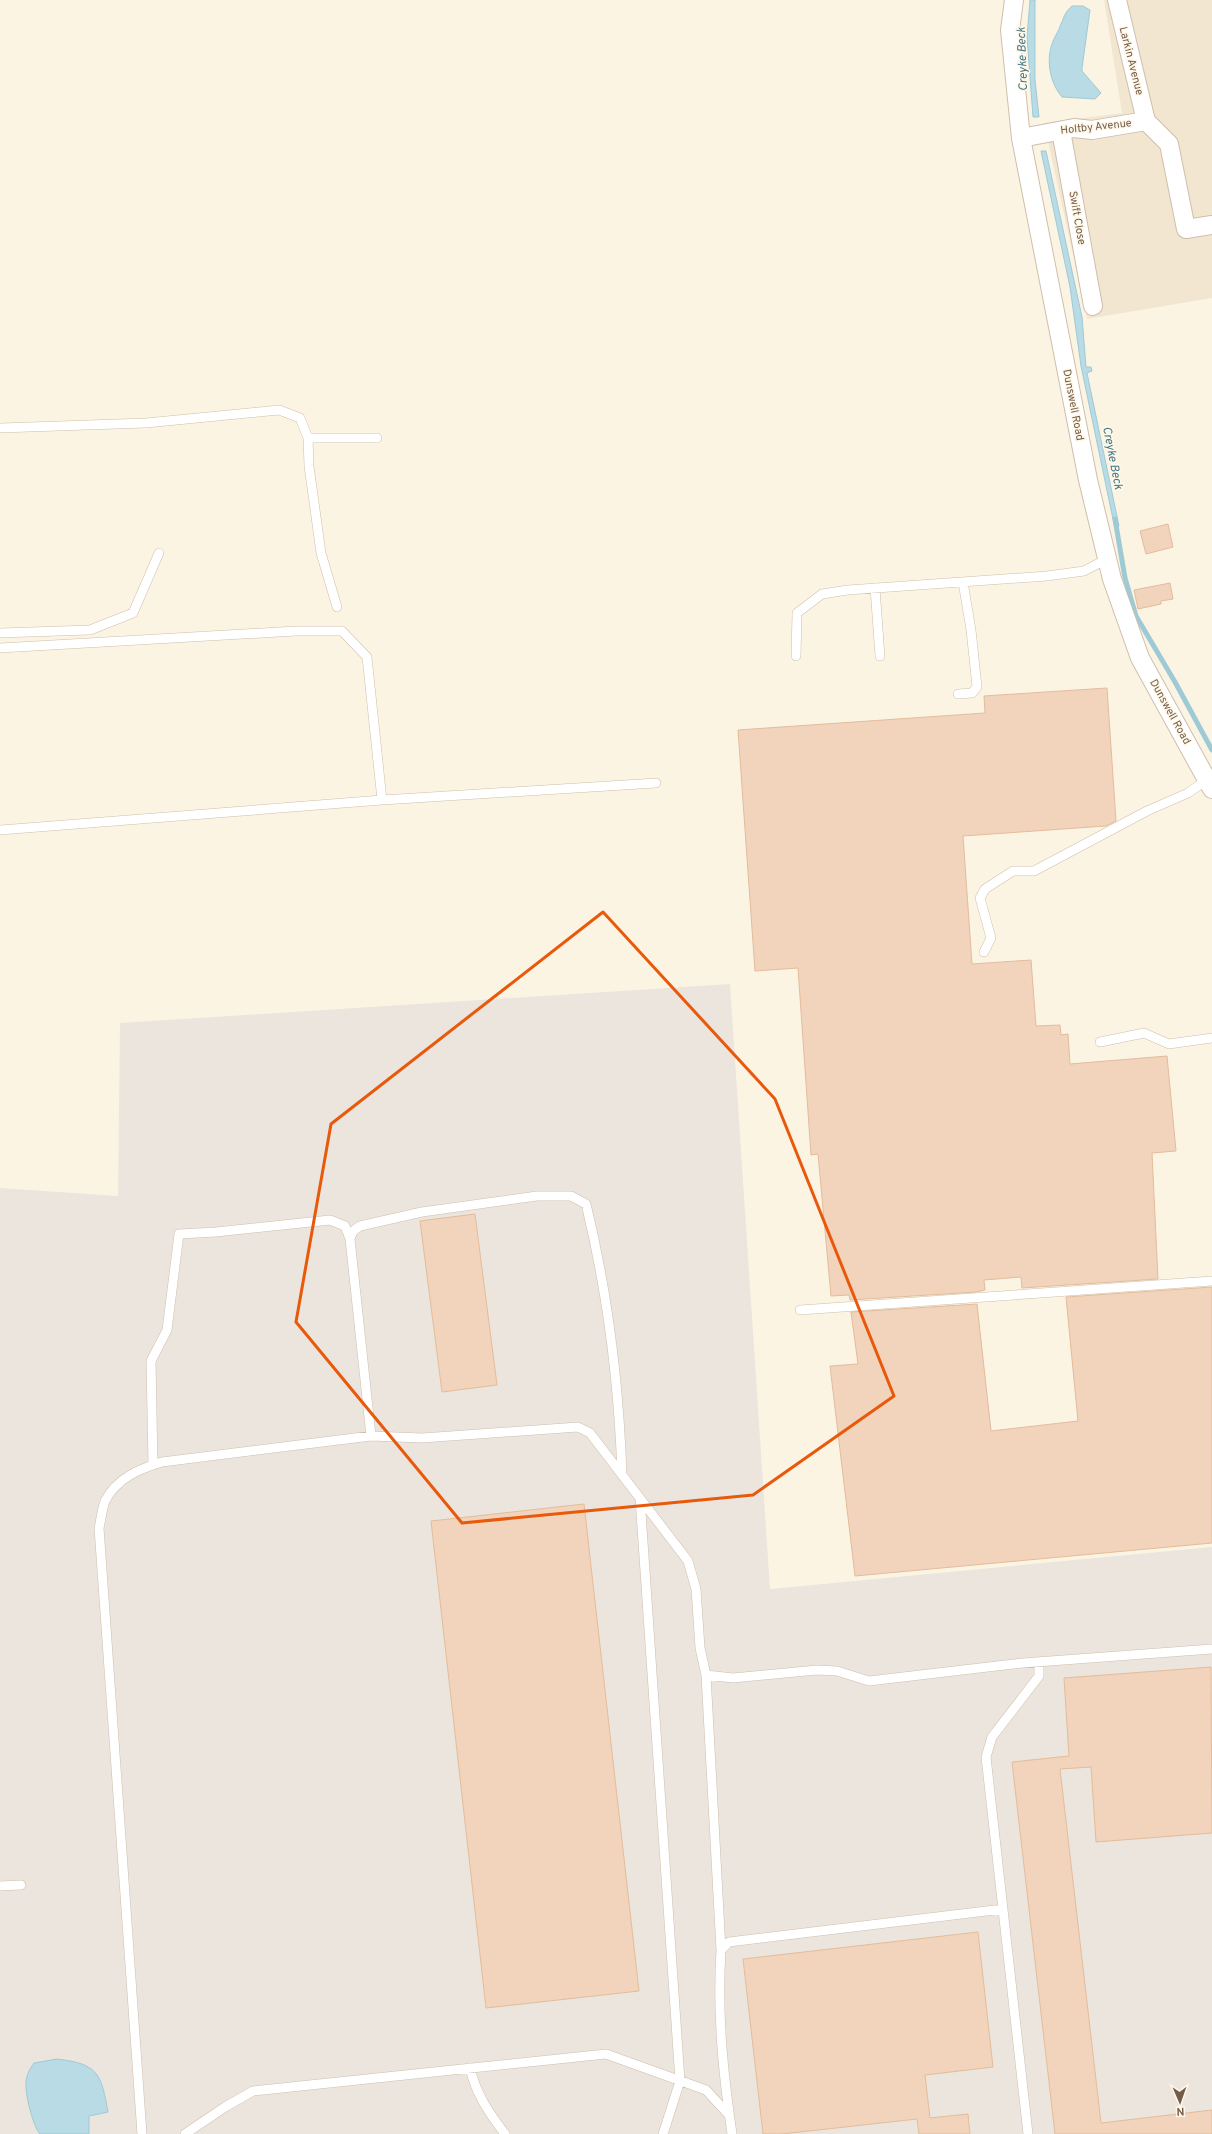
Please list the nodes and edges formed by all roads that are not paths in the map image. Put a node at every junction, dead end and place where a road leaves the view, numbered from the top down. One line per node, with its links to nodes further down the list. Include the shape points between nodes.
1 (1014, 0): 5 (street, Dunswell Road, via 1010,30)
2 (1117, 0): 3 (street, Larkin Avenue)
3 (1146, 121): 4 (street, Holtby Avenue, via 1092,130); 6 (street, Holtby Avenue, via 1170,144 1186,229)
4 (1061, 130): 5 (street, Holtby Avenue); 7 (street, Swift Close)
5 (1021, 138): 12 (street, Dunswell Road, via 1086,472)
6 (1212, 225)
7 (1093, 306)
8 (0, 428): 9 (lane, via 146,423 279,410 300,418)
9 (308, 438): 10 (lane); 15 (lane, via 309,466 321,553)
10 (377, 438)
11 (159, 553): 16 (lane, via 133,613 90,630)
12 (1107, 559): 13 (lane, via 1084,571); 22 (street, Dunswell Road, via 1140,658)
13 (963, 582): 14 (lane); 20 (lane, via 977,687 972,693)
14 (875, 588): 18 (lane, via 822,594 796,613); 19 (lane)
15 (337, 606)
16 (0, 633)
17 (0, 648): 23 (lane, via 296,631 342,631 367,656)
18 (796, 656)
19 (880, 656)
20 (958, 694)
21 (656, 782): 23 (lane)
22 (1210, 784): 25 (lane, via 1147,811 1034,871 1013,871 985,889 980,898 991,938)
23 (382, 800): 24 (lane)
24 (0, 830)
25 (984, 952)
26 (1212, 1038): 27 (lane, via 1169,1044 1144,1033)
27 (1100, 1042)
28 (350, 1239): 31 (lane); 32 (lane, via 345,1226 330,1220 179,1234 168,1330 151,1361); 33 (lane, via 353,1231 360,1226 429,1210 537,1196 571,1196 586,1204 596,1241 606,1308 620,1420)
29 (1212, 1281): 30 (lane)
30 (800, 1310)
31 (371, 1436): 32 (lane); 33 (lane, via 422,1438 578,1427 590,1433)
32 (153, 1465): 45 (lane, via 138,1469 118,1484 105,1502 99,1528)
33 (622, 1475): 34 (lane)
34 (640, 1498): 37 (lane, via 688,1561 696,1589 700,1648); 43 (lane)
35 (1212, 1650): 36 (lane)
36 (1039, 1662): 37 (lane, via 869,1681 837,1671 817,1670 733,1678); 40 (lane, via 1039,1676 992,1738 986,1757)
37 (706, 1675): 41 (lane)
38 (21, 1885): 39 (lane)
39 (0, 1886)
40 (1003, 1909): 41 (lane, via 729,1942); 50 (lane)
41 (720, 1950): 44 (lane, via 722,2066)
42 (470, 2068): 43 (lane, via 606,2054); 46 (lane, via 253,2091); 47 (lane, via 473,2084 484,2106)
43 (680, 2080): 44 (lane, via 706,2090); 48 (lane)
44 (729, 2115): 49 (lane)
45 (142, 2134)
46 (185, 2134)
47 (505, 2134)
48 (663, 2134)
49 (732, 2134)
50 (1028, 2134)

